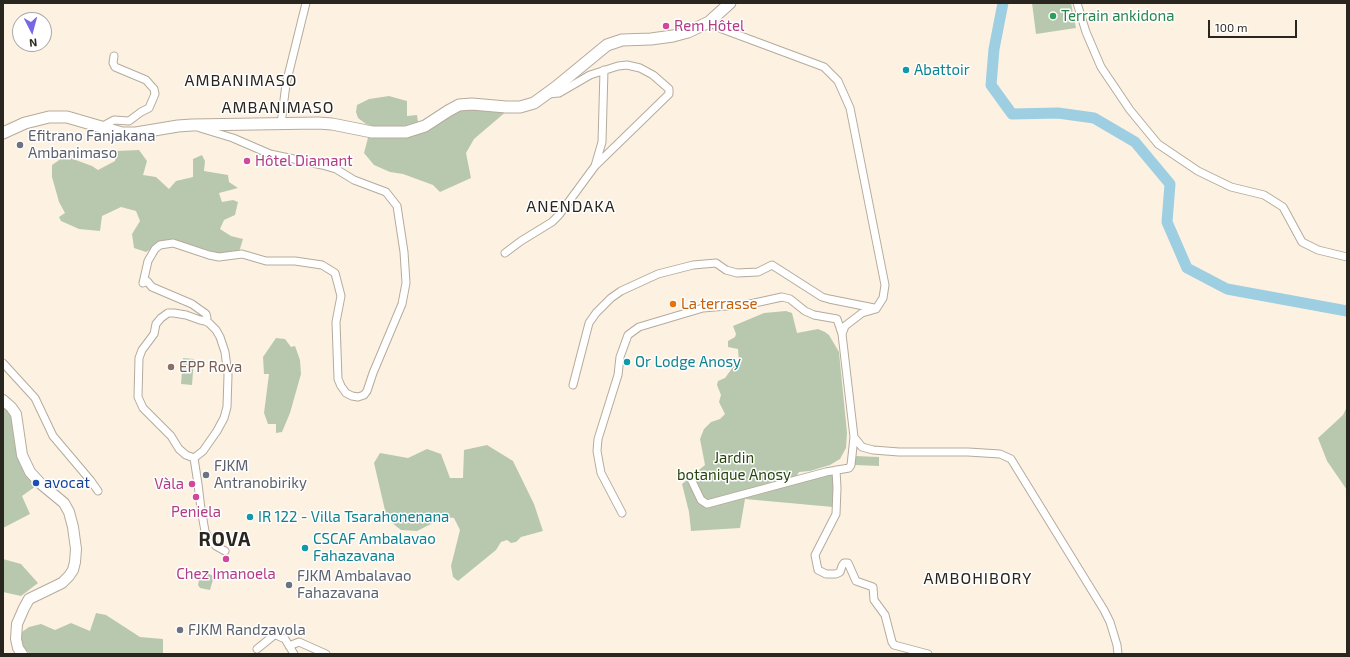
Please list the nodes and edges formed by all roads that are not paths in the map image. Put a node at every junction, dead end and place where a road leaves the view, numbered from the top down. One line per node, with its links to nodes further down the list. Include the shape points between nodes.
1 (306, 3): 8 (street, via 286,84)
2 (730, 3): 4 (main road)
3 (1077, 3): 14 (street, via 1101,67 1130,110 1158,144 1198,171 1231,187 1264,195 1283,207 1302,242 1318,250)
4 (709, 22): 7 (main road, via 673,36 622,40 607,45); 15 (street, via 824,67 838,82 850,108 885,285 883,298)
5 (114, 56): 10 (street, via 115,67 146,80 155,94 150,108 129,121 114,120)
6 (604, 70): 7 (street, via 559,93); 12 (street, via 602,142); 12 (street, via 618,66 640,68 664,84 670,94)
7 (548, 94): 8 (main road, via 534,103 520,107 459,105 425,126 406,132 372,132 332,124)
8 (281, 124): 9 (main road)
9 (192, 125): 10 (main road, via 136,134); 16 (street, via 233,138 270,154 322,164 386,192 397,206 406,278 402,304 364,395 352,396 346,393 338,379 336,322 341,296 335,273 322,265 295,261 266,261 242,254 219,257 173,243 160,244 148,262 143,283 147,281 152,286 192,304 206,314)
10 (101, 127): 11 (main road, via 67,117 49,116)
11 (3, 133)
12 (595, 166): 13 (street, via 552,222 521,240)
13 (505, 253)
14 (1347, 257)
15 (876, 309): 17 (street, via 862,313 845,326); 19 (street, via 829,300 772,265 758,272 737,273 726,270 716,263 693,265 658,274 621,291 596,313 589,323)
16 (205, 320): 22 (street, via 216,330 225,352 228,375 227,407 217,431 203,451); 22 (street, via 168,313 156,324 154,334 139,358 138,397 143,408 171,436 179,449)
17 (842, 334): 21 (street); 26 (street, via 837,319 814,315 790,299 782,297 750,304 703,308 639,327 628,335 598,439 597,451 601,473)
18 (3, 363): 25 (street, via 35,398 53,436)
19 (573, 385)
20 (3, 400): 30 (street, via 16,414 22,455 30,472 64,503 70,512 76,549 73,570 69,576 62,583 29,599 24,608 17,624 16,639)
21 (854, 437): 23 (street, via 852,465); 34 (street, via 862,446 873,450 1000,454 1011,459 1104,610 1110,622)
22 (194, 458): 27 (street, via 205,531 208,537)
23 (836, 470): 24 (street, via 707,504 701,500); 33 (street, via 836,514 815,555 818,570 826,574 836,574 840,572 844,563 848,563 856,581 873,587 874,600 885,615 894,645)
24 (690, 477)
25 (98, 492)
26 (622, 513)
27 (225, 551)
28 (289, 646): 29 (street, via 285,639 273,636); 31 (street); 32 (street, via 299,642)
29 (257, 649)
30 (22, 654)
31 (294, 654)
32 (326, 654)
33 (928, 654)
34 (1118, 654)

